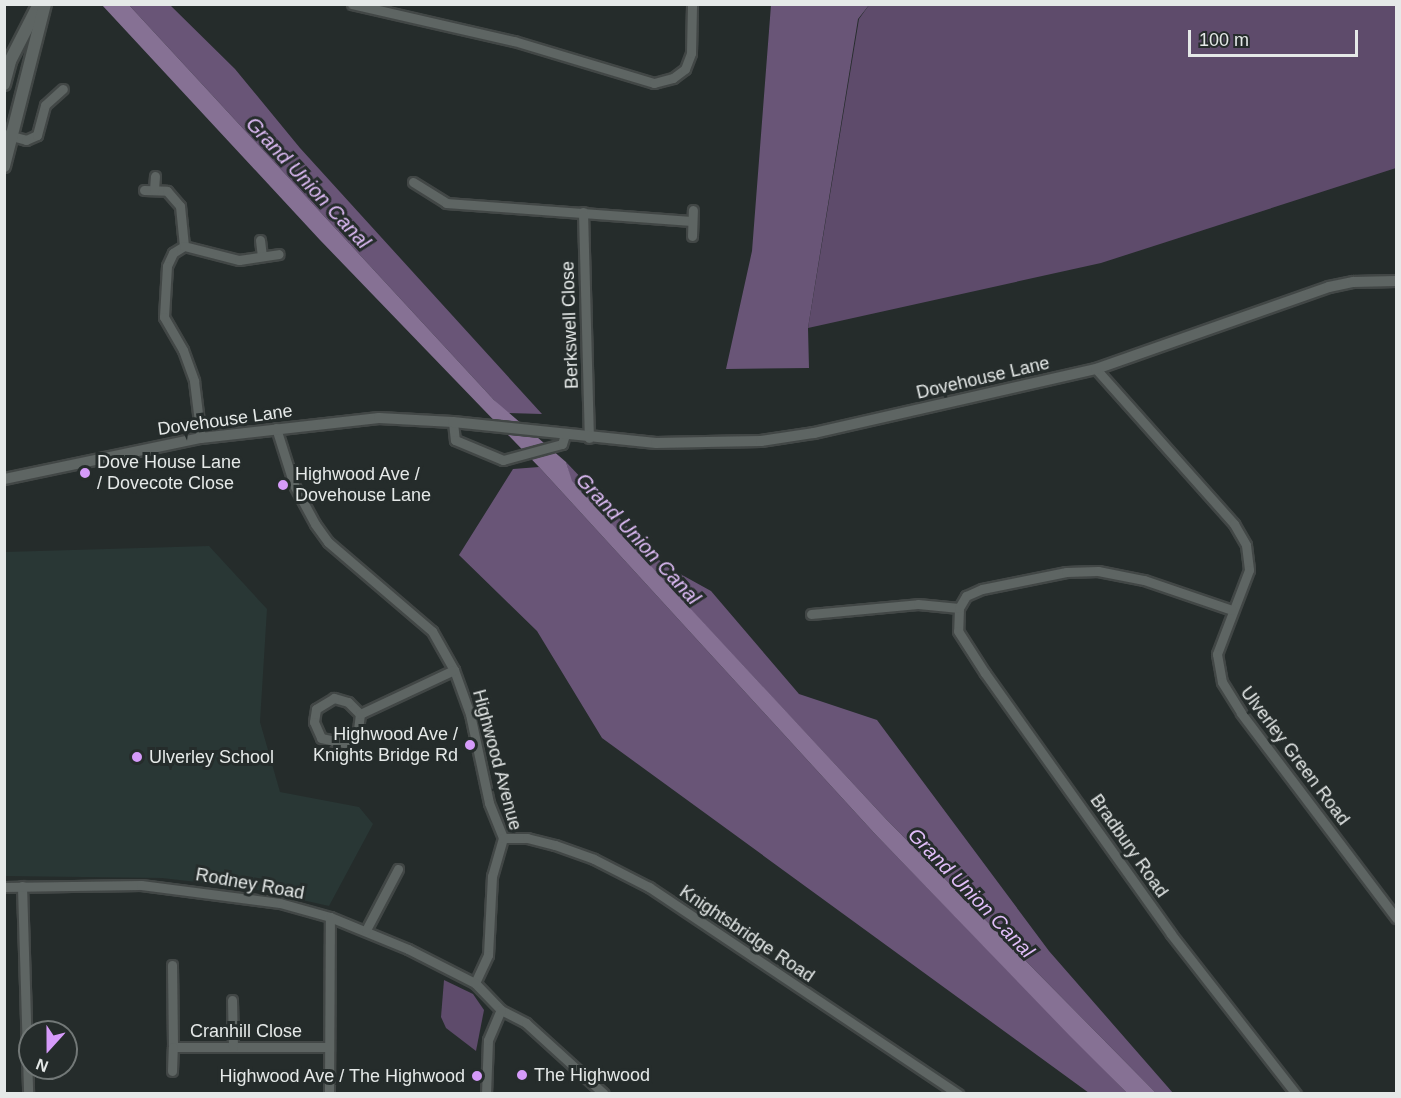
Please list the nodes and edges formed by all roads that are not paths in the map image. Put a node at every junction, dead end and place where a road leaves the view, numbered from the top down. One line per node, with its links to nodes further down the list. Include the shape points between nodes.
1 (39, 4): 5 (main road, via 10,61)
2 (45, 4): 7 (main road)
3 (352, 4): 4 (street, via 504,38 654,83 673,78 685,69 691,53)
4 (692, 4)
5 (4, 84)
6 (63, 89): 7 (street, via 45,105 37,135 26,140)
7 (8, 135): 8 (main road)
8 (4, 166)
9 (155, 176): 12 (street)
10 (413, 182): 14 (street, via 446,204)
11 (144, 190): 12 (street)
12 (154, 190): 18 (street, via 176,197)
13 (693, 210): 15 (street)
14 (583, 212): 15 (street); 27 (street, Berkswell Close)
15 (691, 221): 16 (street)
16 (692, 236)
17 (260, 240): 20 (street)
18 (184, 246): 20 (street, via 239,260); 26 (street, via 173,254 167,266 164,317 183,350 194,381)
19 (279, 254): 20 (street)
20 (262, 256)
21 (1396, 281): 22 (street, Dovehouse Lane, via 1329,287)
22 (1096, 369): 27 (street, Dovehouse Lane, via 814,433 761,441 690,444); 30 (street, Ulverley Green Road, via 1246,545 1249,570)
23 (453, 422): 24 (street, Dovehouse Lane, via 379,418); 25 (street, Dovehouse Lane); 25 (street, via 455,440 507,460 545,445 562,444)
24 (276, 428): 26 (street, Dovehouse Lane); 32 (street, Highwood Avenue, via 294,485 328,542 432,631)
25 (565, 435): 27 (street, Dovehouse Lane)
26 (201, 438): 28 (street, Dovehouse Lane)
27 (589, 438)
28 (4, 479)
29 (959, 608): 30 (street, via 966,596 982,589 1066,572 1098,571 1144,580); 31 (street, via 918,604); 54 (street, Bradbury Road, via 958,631 985,673 1171,934)
30 (1232, 610): 39 (street, Ulverley Green Road, via 1217,654 1222,682 1241,713)
31 (812, 614)
32 (454, 670): 33 (street); 34 (street, Highwood Avenue, via 473,725 493,818)
33 (360, 714): 33 (street, via 358,730 344,743 321,738 314,722 316,709 334,698 348,702)
34 (503, 838): 42 (street, Highwood Avenue, via 492,876 488,956); 53 (street, Knightsbridge Road, via 527,838 555,845 594,859 649,887)
35 (398, 869): 40 (street)
36 (4, 886): 37 (street, Rodney Road)
37 (22, 886): 38 (street, Rodney Road, via 106,884 180,889 280,903); 49 (street)
38 (330, 917): 40 (street, Rodney Road); 47 (street)
39 (1396, 918)
40 (366, 930): 42 (street, Rodney Road)
41 (172, 965): 45 (street, Cranhill Close)
42 (475, 983): 44 (street)
43 (232, 1000): 46 (street)
44 (501, 1010): 51 (street, via 488,1040); 52 (street, via 526,1023)
45 (173, 1047): 46 (street, Cranhill Close); 48 (street)
46 (233, 1047): 47 (street, Cranhill Close)
47 (329, 1047): 50 (street)
48 (172, 1071)
49 (28, 1094)
50 (329, 1094)
51 (486, 1094)
52 (604, 1094)
53 (958, 1094)
54 (1296, 1094)

